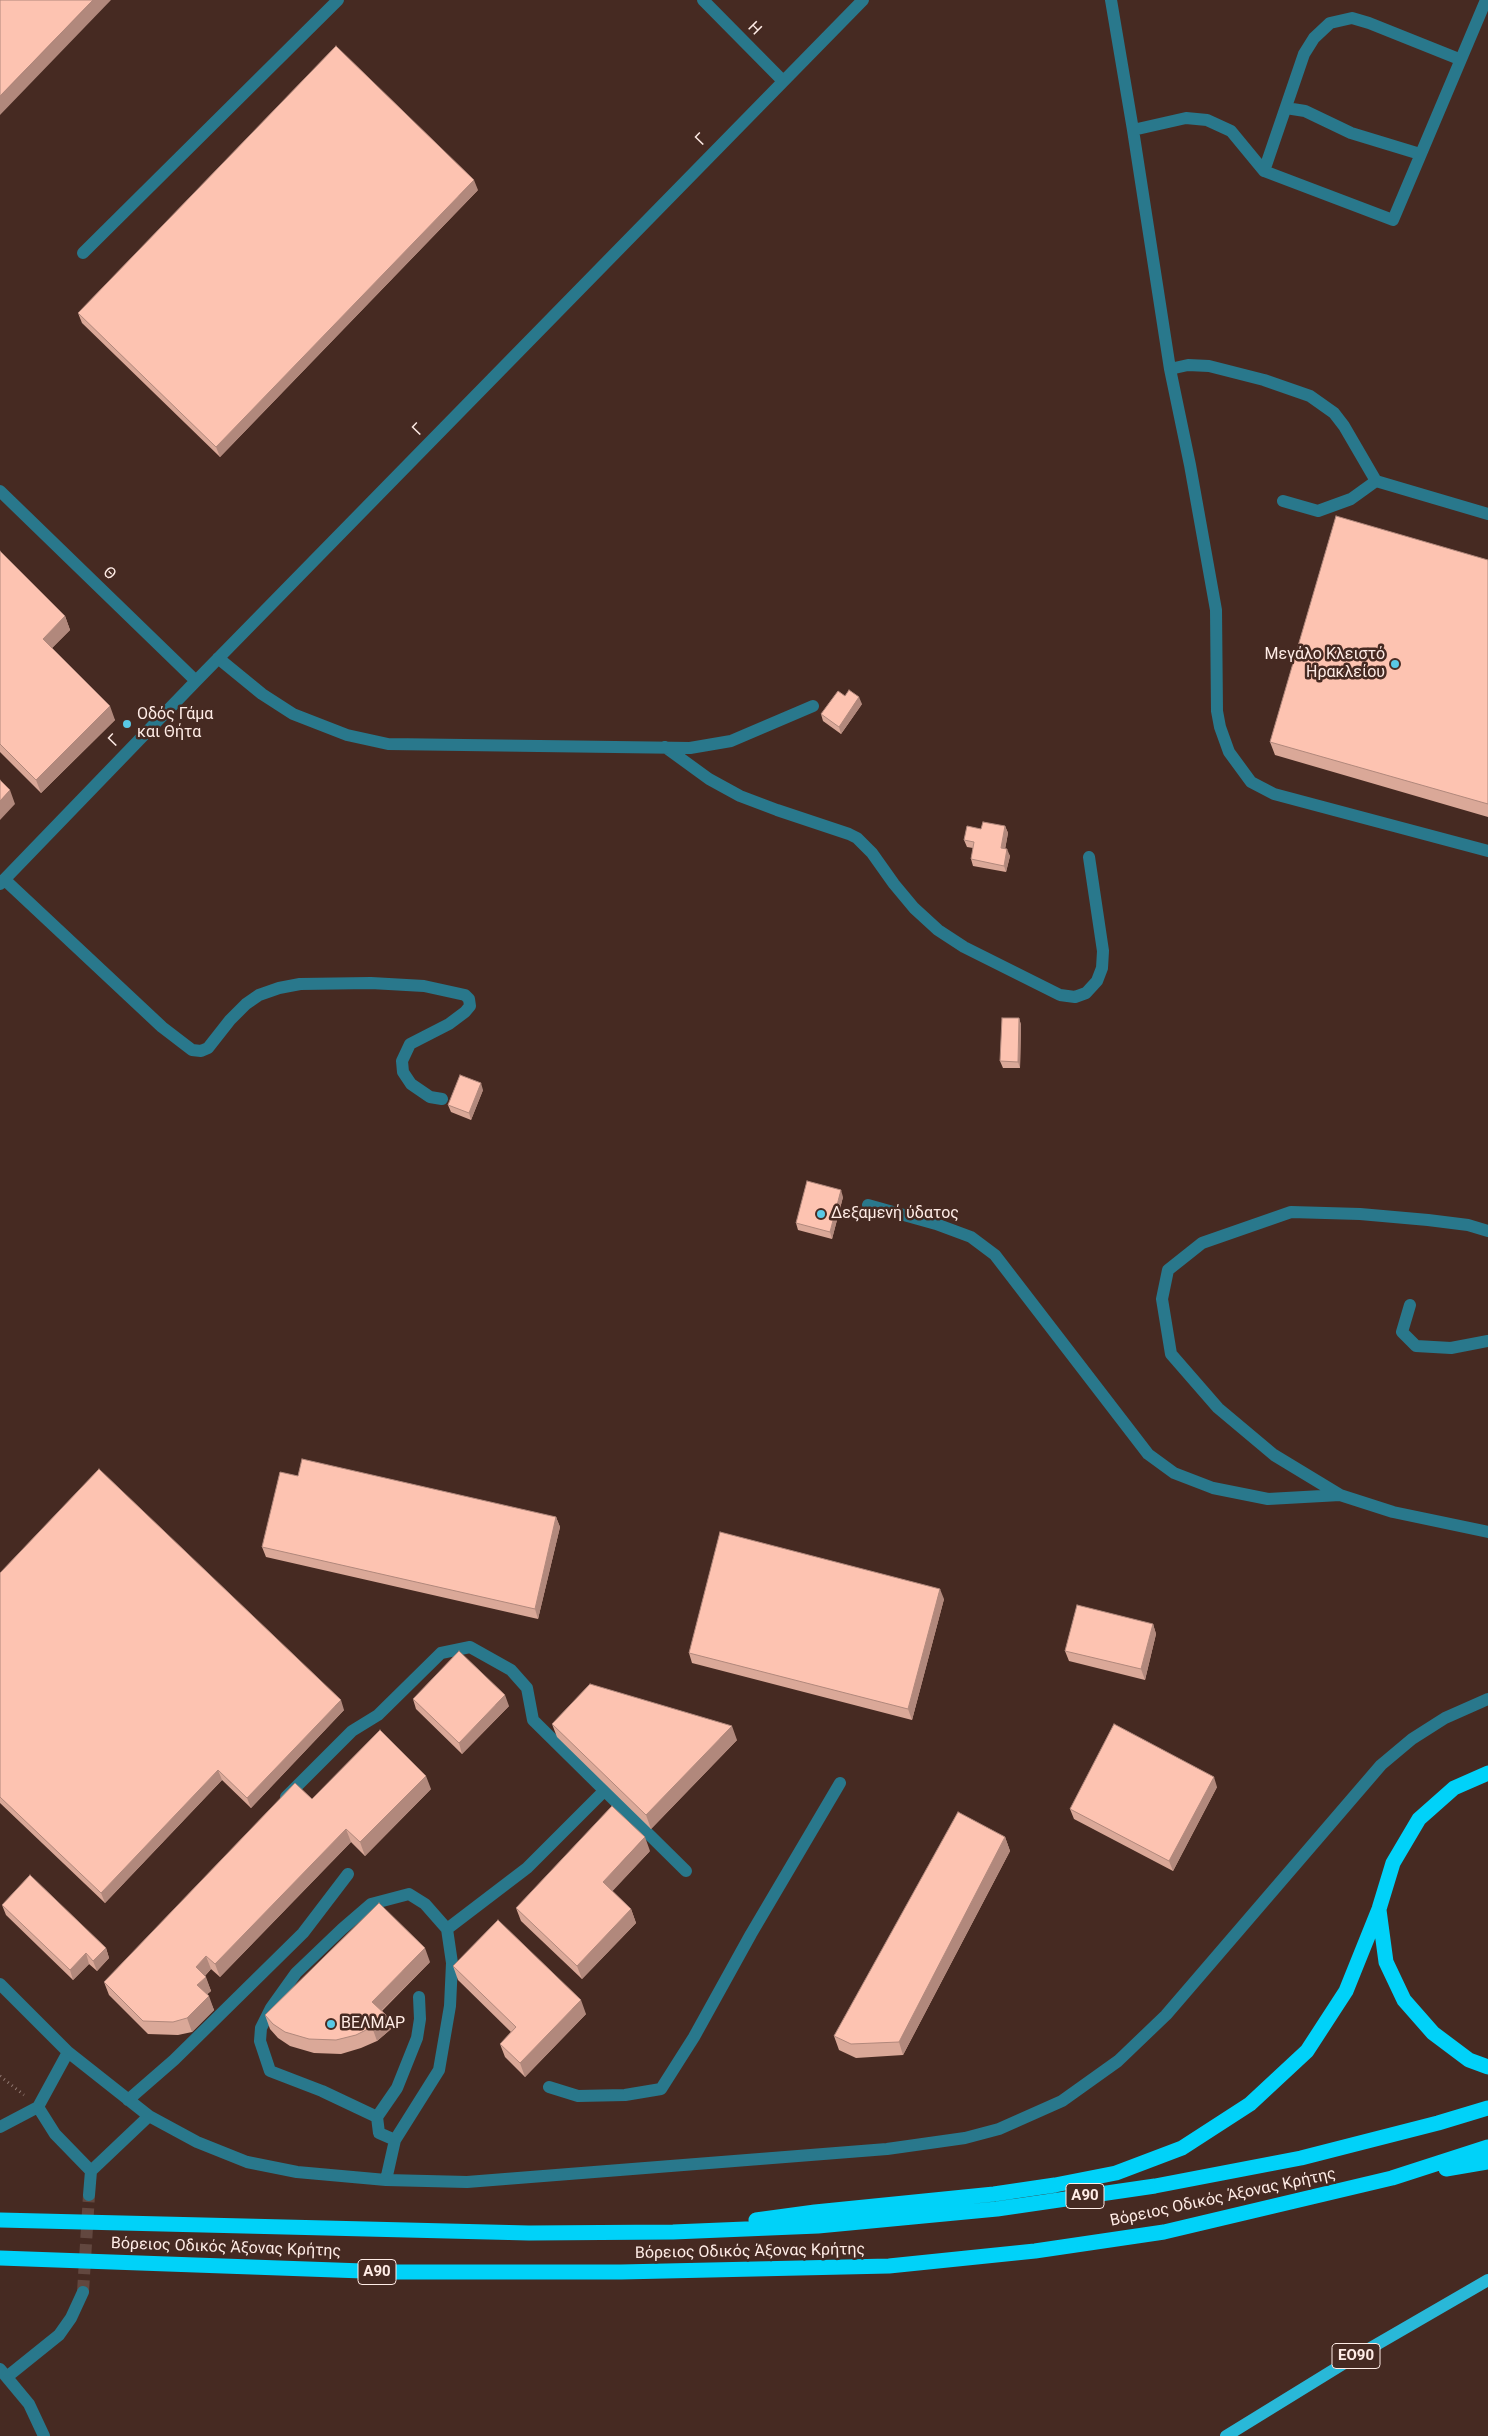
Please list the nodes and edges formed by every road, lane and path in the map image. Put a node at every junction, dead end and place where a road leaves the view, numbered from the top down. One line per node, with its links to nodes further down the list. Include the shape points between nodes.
1 (338, 0): 12 (street)
2 (703, 0): 7 (street, Η)
3 (863, 0): 7 (street, Γ)
4 (1111, 0): 9 (street)
5 (1486, 0): 6 (street)
6 (1459, 59): 8 (street, via 1352,18 1330,23 1314,38 1304,54); 10 (street)
7 (783, 81): 18 (street, Γ)
8 (1286, 108): 10 (street, via 1304,111 1351,133); 11 (street)
9 (1133, 130): 11 (street, via 1186,118 1207,120 1231,131); 13 (street)
10 (1420, 154): 11 (street, via 1393,220)
11 (1264, 171)
12 (83, 253)
13 (1170, 369): 14 (street, via 1188,365 1209,366 1310,396 1334,413); 22 (street, via 1216,610 1216,694 1220,727 1241,770 1252,782 1274,794)
14 (1376, 481): 16 (street, via 1351,499 1318,511); 17 (street)
15 (0, 491): 19 (street, Θ)
16 (1283, 501)
17 (1488, 514)
18 (218, 658): 19 (street, Γ); 21 (street, via 262,694 293,714 374,742)
19 (196, 680): 24 (street, Γ)
20 (813, 706): 21 (street, via 731,741)
21 (665, 748): 23 (street, via 740,796 857,838 914,908 938,930 964,947 1060,996 1086,993 1097,981 1102,968 1103,951)
22 (1488, 851)
23 (1089, 857)
24 (2, 882): 25 (street, via 162,1027 192,1050 208,1048 246,1004 258,995 279,988 300,984 371,983 424,986 465,995 470,1006 465,1012 410,1044 402,1061 403,1072 420,1092)
25 (442, 1099)
26 (868, 1205): 30 (street, via 971,1237 994,1255 1148,1454 1174,1472 1213,1488 1268,1498)
27 (1488, 1231): 30 (street, via 1419,1219 1291,1212 1202,1243 1168,1270 1162,1299 1171,1354 1232,1420 1274,1455)
28 (1410, 1305): 29 (street, via 1402,1332 1416,1346 1451,1348)
29 (1488, 1341)
30 (1340, 1496): 31 (street, via 1393,1512)
31 (1488, 1532)
32 (1488, 1699): 58 (street, via 1446,1718 1397,1750 1140,2042 1093,2081 1032,2116 965,2138 887,2150 467,2182)
33 (1488, 1773): 39 (highway, via 1454,1788 1419,1819 1393,1863)
34 (840, 1783): 46 (street, via 661,2089 625,2095 578,2096)
35 (604, 1792): 36 (street, via 533,1720 527,1688 511,1670 470,1647 441,1653 378,1715 352,1731); 37 (street); 40 (street, via 527,1868)
36 (276, 1808)
37 (686, 1871)
38 (348, 1874): 47 (street, via 303,1933 181,2054)
39 (1379, 1909): 44 (highway, via 1386,1962 1404,2000 1433,2033 1469,2060); 61 (highway, via 1346,1991 1307,2051 1250,2104 1182,2148 1116,2172 1055,2185 815,2212)
40 (447, 1929): 51 (street, via 425,1904 409,1894 371,1904 296,1973 261,2028 260,2041 270,2071 336,2097); 53 (street, via 452,1963 450,2006 439,2070)
41 (0, 1984): 43 (street)
42 (419, 1997): 51 (street, via 417,2038 397,2088)
43 (68, 2052): 47 (street); 48 (street)
44 (1488, 2067)
45 (0, 2076): 48 (path)
46 (549, 2087)
47 (128, 2100): 50 (street)
48 (38, 2107): 52 (street); 56 (street, via 55,2134)
49 (1488, 2108): 61 (highway, Βόρειος Οδικός Άξονας Κρήτης / Α90, via 1438,2124 1301,2158 1155,2186 997,2209 818,2226)
50 (149, 2116): 56 (street); 58 (street, via 198,2142 247,2162 297,2172)
51 (377, 2118): 53 (street, via 378,2133)
52 (0, 2127)
53 (395, 2140): 58 (street)
54 (1488, 2147): 57 (highway, Βόρειος Οδικός Άξονας Κρήτης / Α90)
55 (1488, 2162): 57 (highway)
56 (91, 2171): 59 (street)
57 (1392, 2178): 62 (highway, Βόρειος Οδικός Άξονας Κρήτης / Α90, via 1164,2232 1035,2251 889,2266 621,2272 392,2272)
58 (386, 2180)
59 (89, 2195)
60 (0, 2220): 61 (highway, Βόρειος Οδικός Άξονας Κρήτης / Α90, via 520,2233)
61 (673, 2232)
62 (0, 2258)
63 (1488, 2280): 67 (main road, ΕΟ90)
64 (83, 2292): 65 (street, via 59,2334)
65 (4, 2373): 66 (street, via 29,2404)
66 (44, 2436)
67 (1226, 2436)

